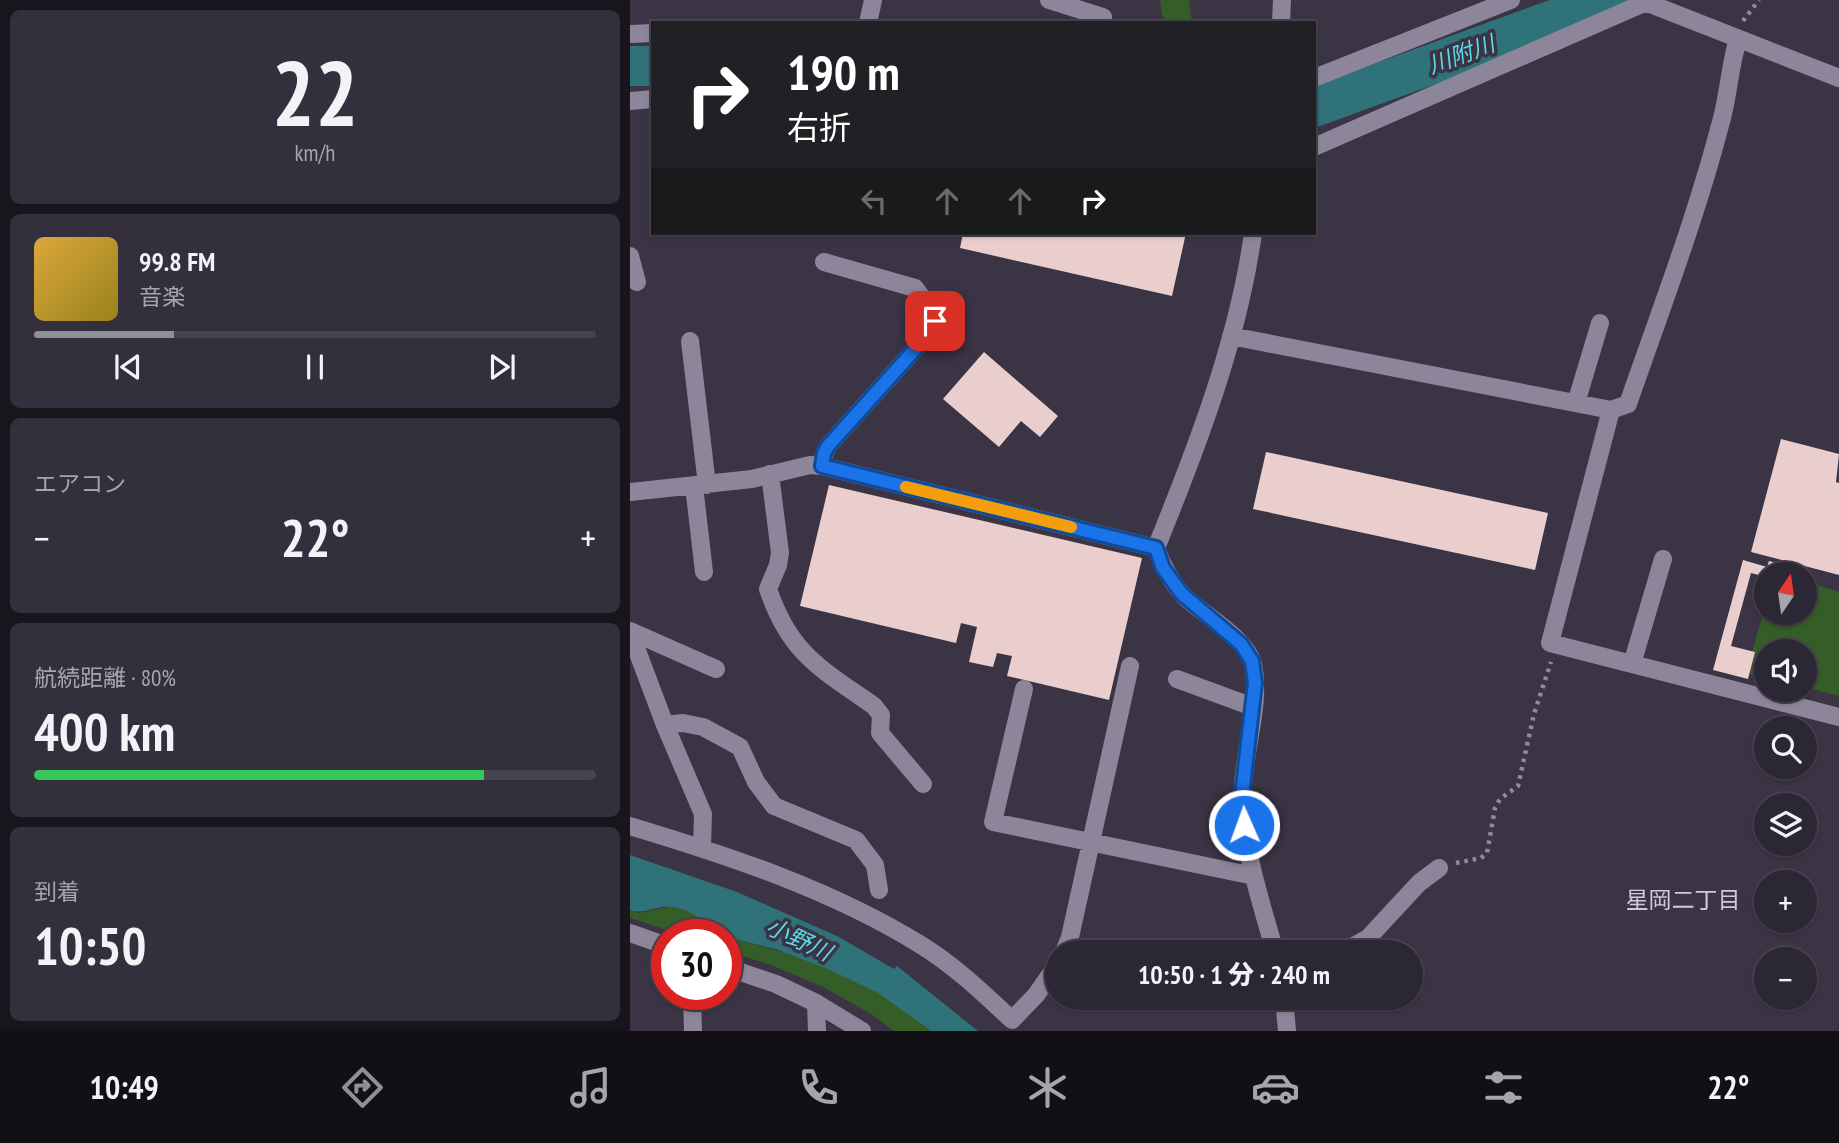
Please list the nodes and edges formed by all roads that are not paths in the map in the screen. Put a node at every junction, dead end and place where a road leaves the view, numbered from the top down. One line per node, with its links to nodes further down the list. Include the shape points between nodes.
1 (873, 0): 7 (street)
2 (1049, 0): 6 (street)
3 (1282, 0): 8 (street)
4 (1511, 0): 12 (street)
5 (1650, 1): 11 (street); 16 (street)
6 (1103, 17)
7 (869, 21)
8 (1280, 21)
9 (651, 33): 10 (street)
10 (630, 34)
11 (1738, 38): 13 (street); 25 (street, via 1722,120 1687,236 1628,404)
12 (1316, 77)
13 (1839, 78)
14 (651, 99): 15 (street)
15 (630, 102)
16 (1316, 146)
17 (1253, 235): 22 (street)
18 (630, 256): 20 (street)
19 (824, 262): 26 (street, via 915,288 935,321 927,336 828,446)
20 (637, 282)
21 (1600, 323): 24 (street)
22 (1231, 336): 24 (street); 30 (street)
23 (690, 341): 28 (street)
24 (1576, 403): 25 (street)
25 (1611, 410): 34 (street, via 1550,643)
26 (822, 466): 27 (street); 30 (street)
27 (770, 474): 28 (street); 42 (street, via 780,553 768,589 776,612 807,659 874,706 881,715 880,733)
28 (700, 485): 29 (street); 32 (street)
29 (630, 492)
30 (1156, 548): 39 (street, via 1163,568 1182,594 1241,644 1252,661)
31 (1663, 559): 34 (street)
32 (704, 572)
33 (630, 631): 36 (street); 41 (street)
34 (1632, 664): 40 (street)
35 (1130, 666): 44 (street)
36 (716, 669)
37 (1177, 679): 39 (street)
38 (1024, 689): 44 (street, via 993,822)
39 (1253, 707): 47 (street, via 1243,786 1244,825)
40 (1839, 717)
41 (665, 725): 45 (street, via 703,814); 48 (street, via 704,727 740,747 756,782 774,806 856,840 874,865)
42 (923, 784)
43 (630, 826): 45 (street)
44 (1092, 843): 47 (street); 51 (street)
45 (702, 847): 55 (street, via 876,919 969,980 1012,1020)
46 (1439, 869): 53 (street)
47 (1254, 876): 52 (street)
48 (878, 890)
49 (630, 933): 50 (street)
50 (651, 940)
51 (1069, 940)
52 (1272, 940)
53 (1363, 940)
54 (742, 972): 56 (street)
55 (1045, 982)
56 (816, 1003): 60 (street); 61 (street)
57 (692, 1010): 59 (street)
58 (1285, 1010): 62 (street)
59 (693, 1031)
60 (817, 1031)
61 (862, 1031)
62 (1287, 1031)

